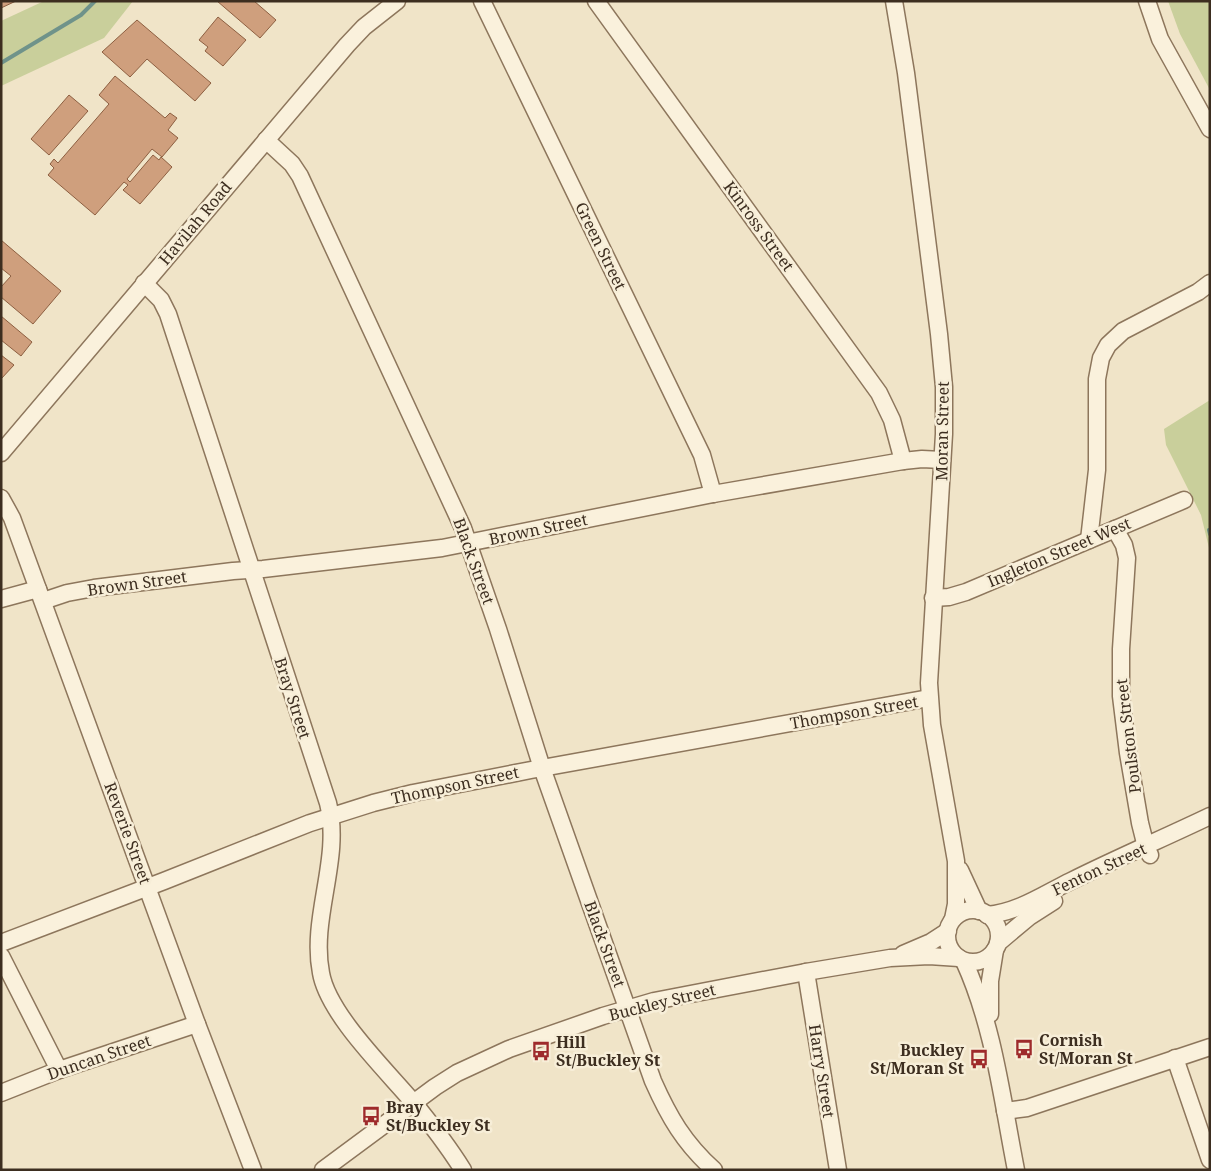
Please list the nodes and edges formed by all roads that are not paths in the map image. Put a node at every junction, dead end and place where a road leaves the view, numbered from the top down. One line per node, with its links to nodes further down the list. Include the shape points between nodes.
1 (397, 1): 7 (street, Havilah Road, via 347,44)
2 (482, 1): 13 (street, Green Street, via 702,455)
3 (596, 1): 12 (street, Kinross Street, via 880,393 892,420)
4 (894, 1): 11 (street, Moran Street, via 940,343 944,386)
5 (1147, 1): 6 (street, via 1160,39)
6 (1210, 129)
7 (266, 140): 9 (street, Havilah Road); 18 (street, Black Street, via 300,176)
8 (1210, 283): 17 (street, via 1123,331 1108,345 1101,358 1097,379 1097,470)
9 (144, 284): 10 (street, Havilah Road); 19 (street, Bray Street, via 161,300 168,314)
10 (1, 453)
11 (942, 460): 12 (street, Brown Street); 21 (street, Moran Street)
12 (902, 461): 13 (street, Brown Street)
13 (713, 494): 18 (street, Brown Street)
14 (1, 498): 20 (street, Reverie Street, via 10,511)
15 (1184, 500): 16 (street, Ingleton Street West)
16 (1115, 529): 17 (street, Ingleton Street West); 28 (street, Poulston Street, via 1127,558 1121,649 1123,724)
17 (1089, 540): 21 (street, Ingleton Street West, via 966,592 949,598)
18 (469, 543): 19 (street, Brown Street); 24 (street, Black Street)
19 (252, 570): 20 (street, Brown Street); 25 (street, Bray Street)
20 (41, 595): 22 (street, Brown Street); 30 (street, Reverie Street)
21 (933, 598): 23 (street, Moran Street)
22 (1, 599)
23 (929, 698): 24 (street, Thompson Street); 29 (street, Moran Street)
24 (542, 768): 25 (street, Thompson Street, via 413,793); 39 (street, Black Street)
25 (331, 815): 30 (street, Thompson Street); 46 (street, Bray Street, via 330,850 319,931 323,981 342,1017)
26 (1210, 816): 28 (street, Fenton Street)
27 (1210, 827): 28 (street, Fenton Street)
28 (1148, 851): 31 (street, Fenton Street, via 1071,881 1009,912); 34 (street, Fenton Street, via 1051,903 1029,917)
29 (956, 861): 31 (street, Moran Street); 32 (street, Moran Street, via 956,894)
30 (148, 887): 33 (street, Thompson Street); 40 (street, Reverie Street)
31 (983, 913): 32 (street, via 965,912); 34 (street, via 997,927)
32 (950, 925): 36 (street, Buckley Street, via 922,946); 37 (street, via 949,946)
33 (1, 943)
34 (996, 947): 37 (street, via 989,957 981,961); 41 (street, via 990,981)
35 (1, 956): 44 (street)
36 (890, 958): 37 (street, Buckley Street, via 929,956); 38 (street, Buckley Street)
37 (962, 959): 41 (street, via 975,984)
38 (806, 972): 39 (street, Buckley Street); 53 (street, Harry Street)
39 (628, 1008): 46 (street, Buckley Street, via 509,1049 457,1073); 52 (street, Black Street, via 653,1081 670,1117 690,1146)
40 (197, 1024): 44 (street, Duncan Street); 49 (street, Reverie Street)
41 (989, 1029): 47 (street)
42 (1210, 1047): 43 (street)
43 (1175, 1058): 47 (street, via 1027,1108); 48 (street)
44 (59, 1070): 45 (street, Duncan Street)
45 (1, 1093)
46 (414, 1103): 50 (street, Buckley Street); 51 (street, Bray Street)
47 (1004, 1111): 54 (street)
48 (1210, 1160)
49 (253, 1170)
50 (323, 1170)
51 (463, 1170)
52 (714, 1170)
53 (838, 1170)
54 (1016, 1170)

